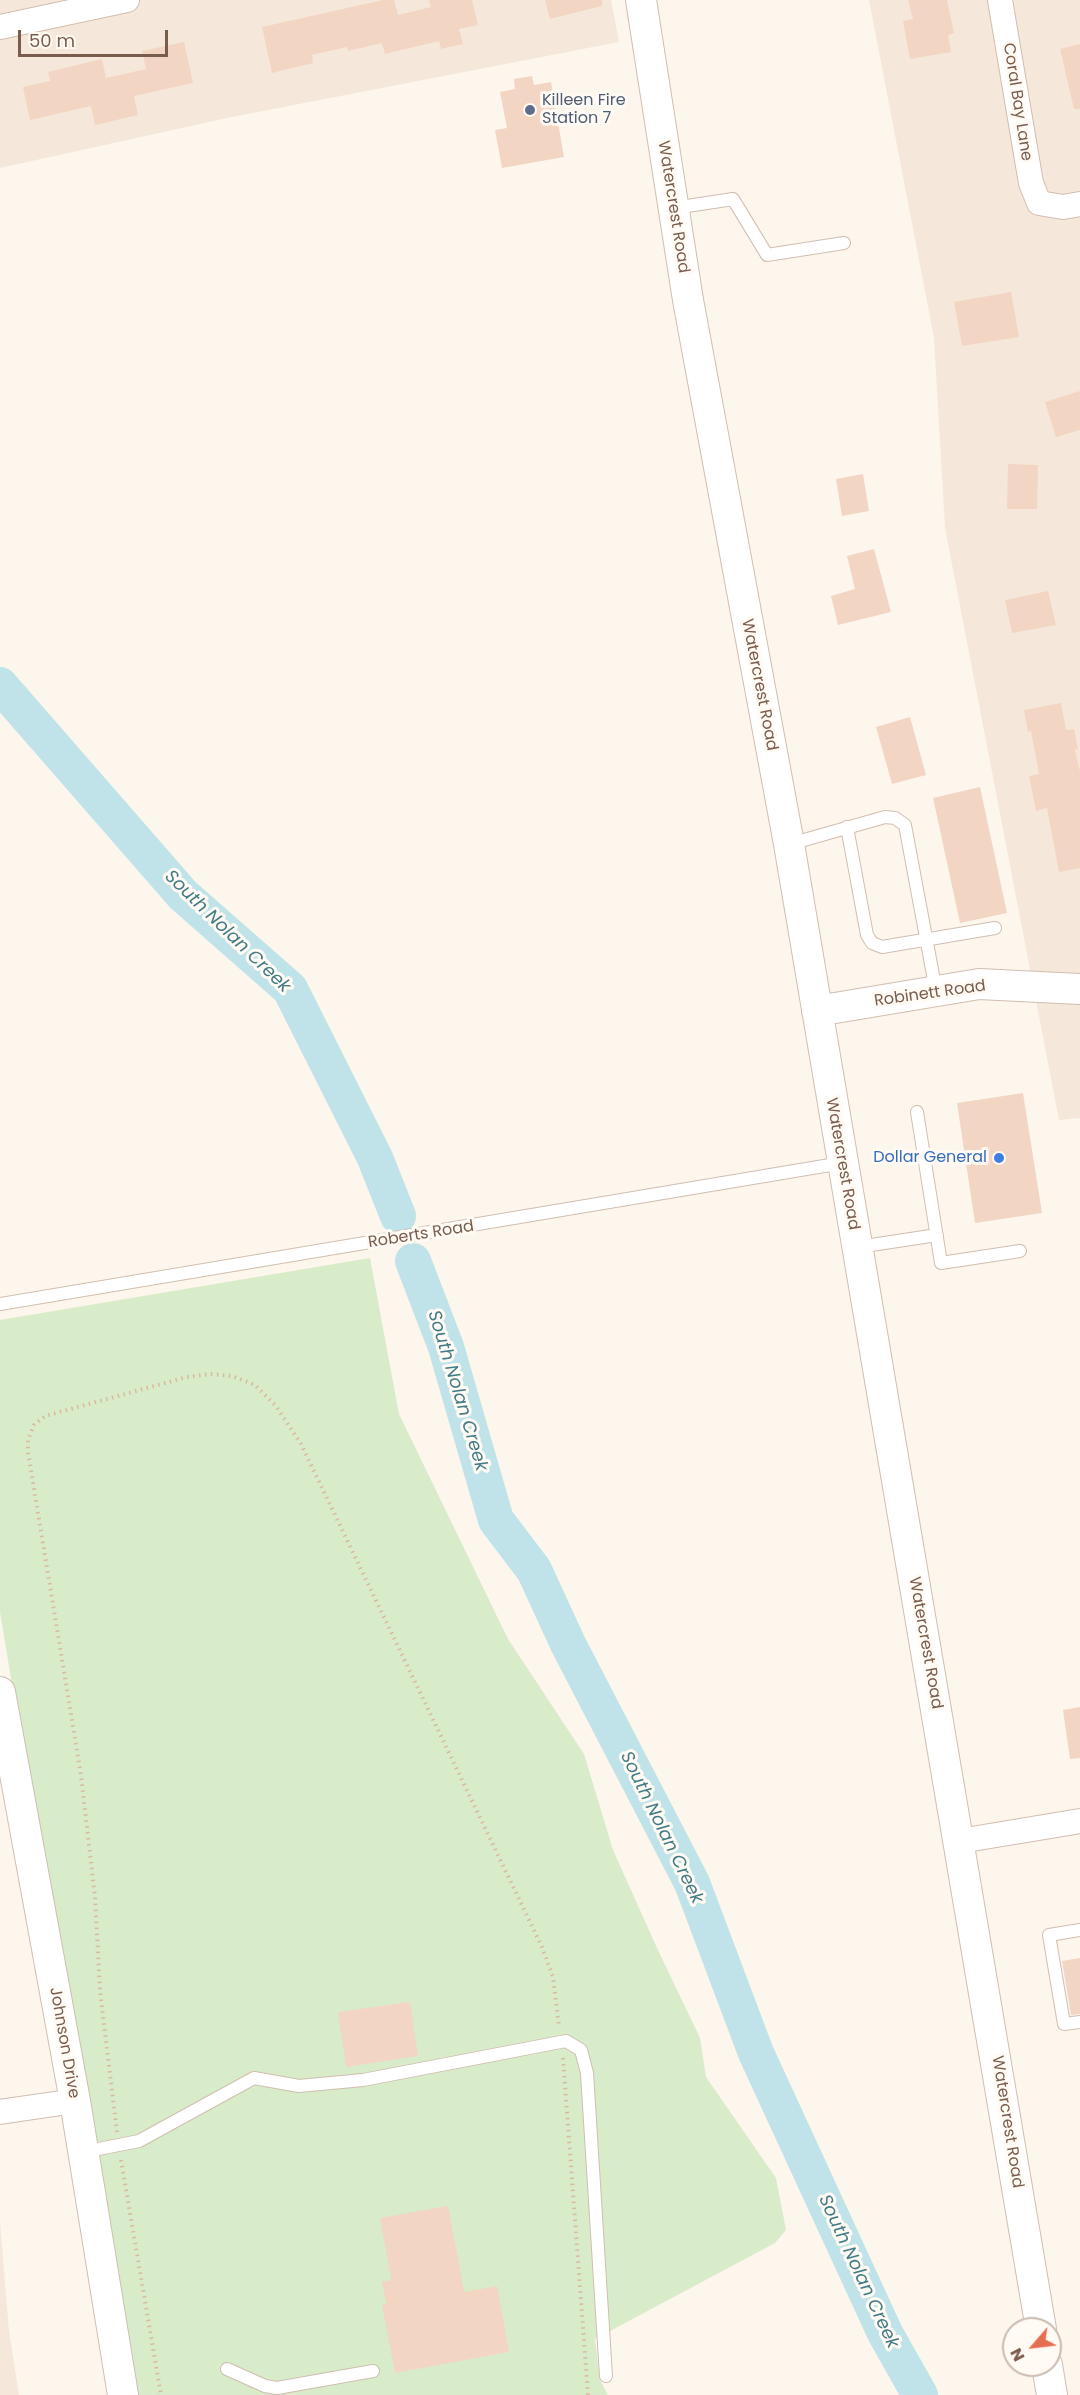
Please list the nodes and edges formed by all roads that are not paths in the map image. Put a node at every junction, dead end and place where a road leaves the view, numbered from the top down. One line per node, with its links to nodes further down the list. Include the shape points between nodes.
1 (127, 0): 4 (street)
2 (641, 0): 6 (street, Watercrest Road)
3 (1000, 0): 5 (street, Coral Bay Lane, via 1031,183 1039,203 1063,207)
4 (0, 27)
5 (1080, 204)
6 (674, 208): 7 (lane, via 733,199 767,255); 9 (street, Watercrest Road)
7 (844, 243)
8 (847, 827): 9 (lane); 11 (lane, via 867,935 872,943 882,947); 11 (lane, via 885,817 904,825)
9 (789, 844): 14 (street, Watercrest Road)
10 (995, 928): 11 (lane)
11 (927, 939): 13 (lane)
12 (1080, 989): 13 (street, Robinett Road, via 979,984)
13 (936, 991): 14 (street, Robinett Road)
14 (817, 1011): 16 (street, Watercrest Road)
15 (917, 1112): 17 (lane)
16 (842, 1163): 18 (street, Watercrest Road); 20 (lane, Roberts Road)
17 (937, 1235): 18 (lane); 19 (lane, via 941,1263)
18 (856, 1247): 23 (street, Watercrest Road)
19 (1020, 1251)
20 (0, 1304)
21 (0, 1692): 26 (street, Johnson Drive)
22 (1080, 1821): 23 (street)
23 (960, 1841): 29 (street, Watercrest Road)
24 (1080, 1930): 25 (lane, via 1049,1935 1064,2024)
25 (1080, 2022)
26 (75, 2101): 27 (street); 28 (street, Johnson Drive)
27 (0, 2112)
28 (83, 2152): 32 (lane, via 139,2141 254,2078 298,2086 363,2080 566,2041 581,2050 586,2073); 34 (street, Johnson Drive)
29 (1039, 2317)
30 (227, 2369): 31 (lane, via 277,2388)
31 (373, 2371)
32 (606, 2376)
33 (1049, 2377): 35 (street)
34 (123, 2395)
35 (1052, 2395)

